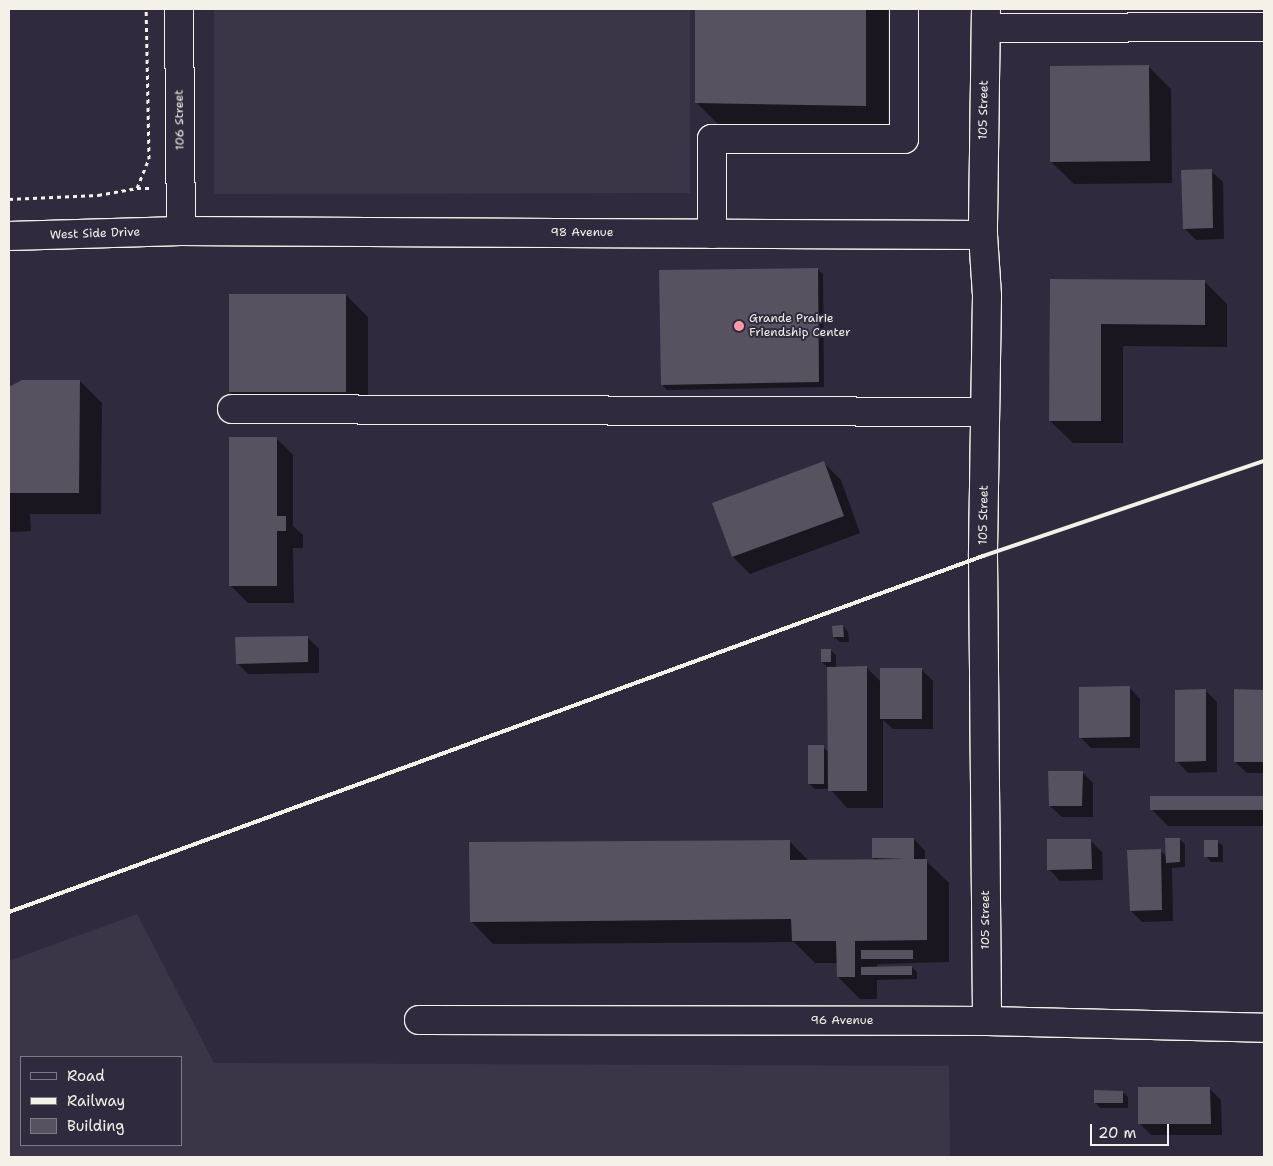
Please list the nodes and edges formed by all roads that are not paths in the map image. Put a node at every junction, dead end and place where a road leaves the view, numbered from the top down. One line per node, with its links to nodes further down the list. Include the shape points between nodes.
1 (179, 9): 5 (street, 106 Street)
2 (904, 9): 6 (street, via 904,139 712,139)
3 (986, 19): 4 (street); 7 (street, 105 Street)
4 (1264, 27)
5 (181, 231): 6 (street, 98 Avenue); 8 (street, West Side Drive)
6 (712, 234): 7 (street, 98 Avenue)
7 (982, 235): 10 (street, 105 Street, via 987,296)
8 (9, 236)
9 (232, 409): 10 (street)
10 (985, 412): 12 (street, 105 Street)
11 (419, 1020): 12 (street, 96 Avenue)
12 (987, 1021): 13 (street, 96 Avenue)
13 (1264, 1028)

